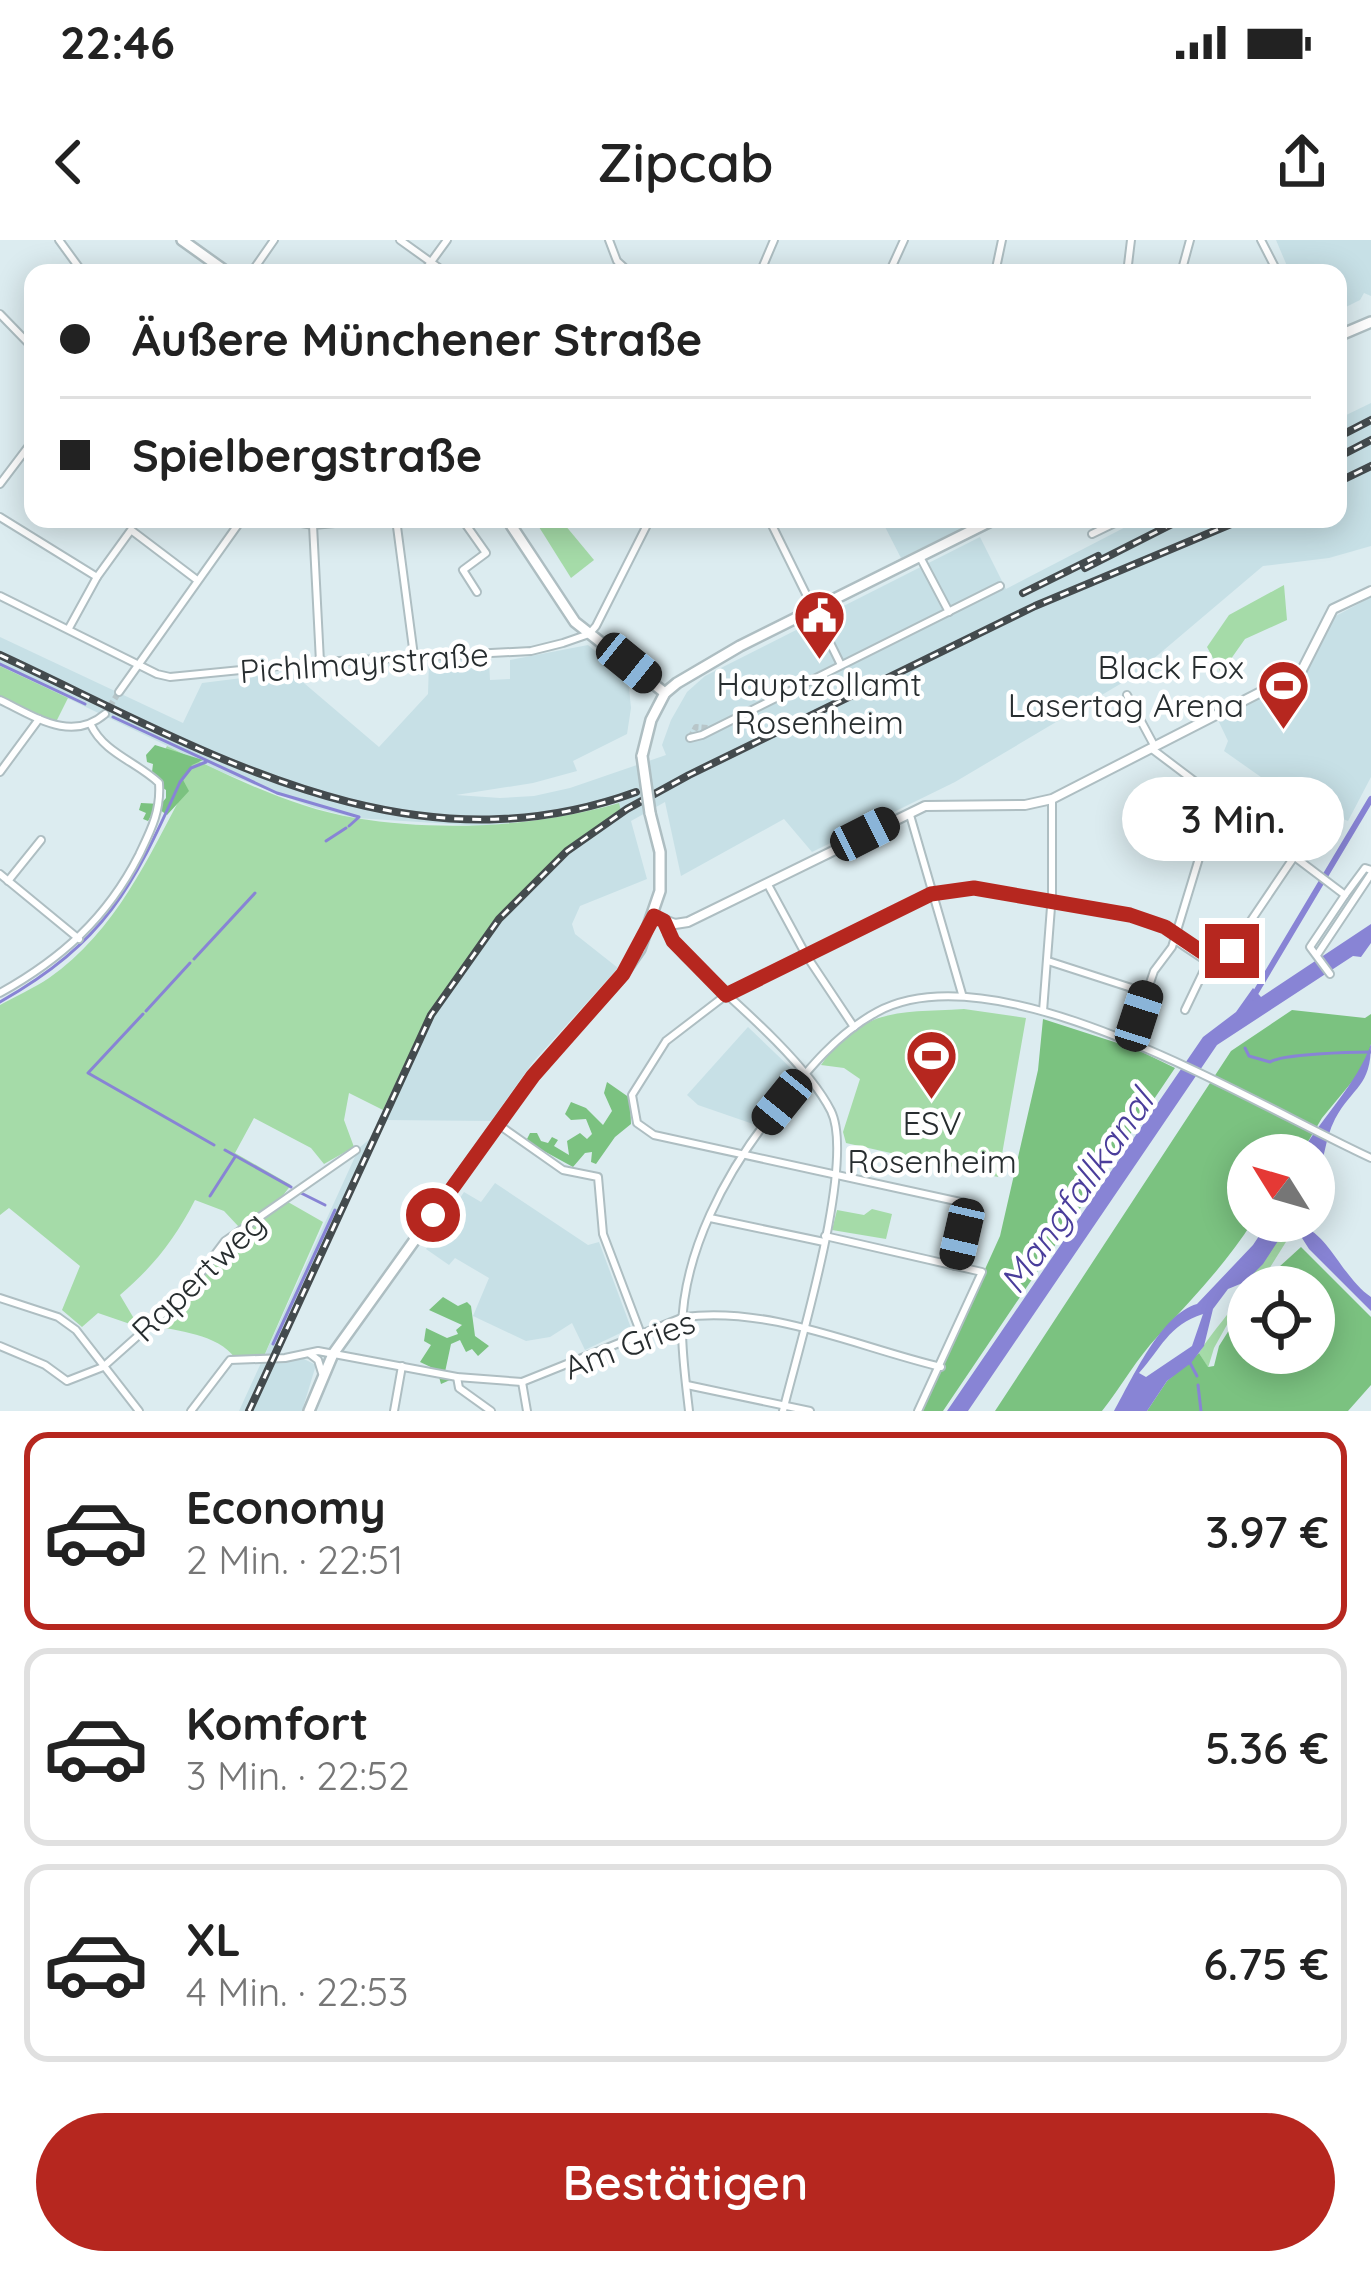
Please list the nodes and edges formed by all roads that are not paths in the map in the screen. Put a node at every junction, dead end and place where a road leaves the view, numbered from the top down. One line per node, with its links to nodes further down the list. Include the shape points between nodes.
1 (182, 240): 5 (main road)
2 (400, 240): 4 (street)
3 (447, 240): 4 (street)
4 (431, 262): 6 (street)
5 (215, 264)
6 (434, 264)
7 (0, 314): 8 (street)
8 (24, 339)
9 (24, 452): 10 (street)
10 (0, 484)
11 (0, 517): 23 (street)
12 (235, 528): 24 (street)
13 (313, 528): 34 (street)
14 (397, 528): 33 (street)
15 (468, 528): 27 (street, via 486,553 463,570)
16 (513, 528): 32 (main road)
17 (646, 528): 32 (street)
18 (774, 528): 29 (street)
19 (977, 528): 22 (main road)
20 (1104, 528): 21 (street)
21 (1092, 534)
22 (920, 557): 29 (main road); 30 (street)
23 (97, 577): 24 (street, via 130,530); 31 (street)
24 (197, 580): 35 (street)
25 (1000, 586): 30 (street)
26 (1371, 591): 45 (street, via 1333,610 1302,670)
27 (477, 592)
28 (0, 596): 31 (street, Pichlmayrstraße)
29 (815, 609): 36 (street); 38 (main road)
30 (949, 612): 36 (street)
31 (69, 628): 35 (street, Pichlmayrstraße)
32 (589, 634): 33 (street, Pichlmayrstraße, via 531,651); 38 (main road)
33 (414, 656): 34 (street, Pichlmayrstraße)
34 (320, 662): 35 (street, Pichlmayrstraße, via 170,677)
35 (140, 664): 37 (street)
36 (841, 665): 44 (street)
37 (118, 692)
38 (665, 693): 59 (main road, bridge, via 642,755 662,869)
39 (1127, 695): 45 (street)
40 (0, 700): 42 (street)
41 (105, 714): 43 (street)
42 (39, 718): 43 (street, via 64,728); 46 (street)
43 (91, 724): 61 (street, via 104,745 160,783 157,819 126,880)
44 (690, 738)
45 (1154, 748): 47 (street); 48 (street)
46 (0, 772)
47 (1052, 799): 49 (street, via 940,803); 58 (street)
48 (1217, 799): 51 (street); 60 (street)
49 (908, 812): 55 (street); 56 (street)
50 (41, 840): 54 (street)
51 (1294, 857): 57 (street); 60 (street, via 1225,959)
52 (1371, 872): 57 (street, via 1364,868); 63 (street)
53 (0, 874): 54 (street)
54 (8, 880): 61 (street)
55 (767, 883): 59 (street, via 688,922); 62 (street)
56 (931, 894): 58 (street, via 974,888); 62 (street); 68 (street)
57 (1345, 895): 63 (street, via 1310,947)
58 (1052, 900): 60 (street, via 1130,915); 64 (street)
59 (659, 919): 69 (street); 75 (main road)
60 (1174, 936): 67 (street); 71 (street, via 1208,962)
61 (79, 939): 66 (street)
62 (806, 955): 69 (street); 72 (street)
63 (1318, 957): 65 (street)
64 (1048, 961): 67 (street); 70 (street)
65 (1330, 974)
66 (0, 993)
67 (1147, 993): 73 (street)
68 (962, 994): 70 (street); 72 (street, via 902,1002)
69 (726, 995): 74 (street); 77 (street, via 666,1042 631,1106 654,1135)
70 (1042, 1010): 73 (street)
71 (1186, 1010)
72 (854, 1027): 74 (street)
73 (1130, 1042): 78 (street)
74 (805, 1074): 77 (street); 79 (street, via 832,1114)
75 (498, 1124): 86 (street, via 563,1170 598,1178 604,1234); 89 (main road)
76 (356, 1150): 91 (street, Rapertweg, via 240,1228 186,1293)
77 (742, 1155): 79 (street); 80 (street)
78 (1371, 1158)
79 (838, 1175): 81 (street); 82 (street, via 964,1203)
80 (710, 1218): 81 (street); 84 (street)
81 (824, 1239): 82 (street); 85 (street)
82 (955, 1266): 92 (street, via 982,1272)
83 (0, 1298): 91 (street, via 58,1317)
84 (684, 1316): 85 (street, Am Gries, via 743,1316); 86 (street, Am Gries); 96 (street)
85 (802, 1329): 92 (street, Am Gries); 97 (street)
86 (641, 1334): 95 (street, Am Gries)
87 (0, 1346): 91 (street, via 67,1381)
88 (307, 1352): 89 (street, Am Gries); 93 (street); 99 (street, Am Gries, via 230,1360)
89 (333, 1354): 90 (street, Am Gries); 93 (main road)
90 (402, 1366): 94 (street, Am Gries); 101 (street)
91 (103, 1367): 98 (street)
92 (940, 1367): 106 (street)
93 (322, 1373): 100 (main road)
94 (457, 1377): 95 (street, Am Gries); 102 (street, via 459,1388)
95 (521, 1382): 103 (street)
96 (686, 1384): 97 (street); 104 (street)
97 (784, 1408): 105 (street)
98 (139, 1411)
99 (191, 1411)
100 (309, 1411)
101 (394, 1411)
102 (491, 1411)
103 (526, 1411)
104 (689, 1411)
105 (810, 1411)
106 (918, 1411)

